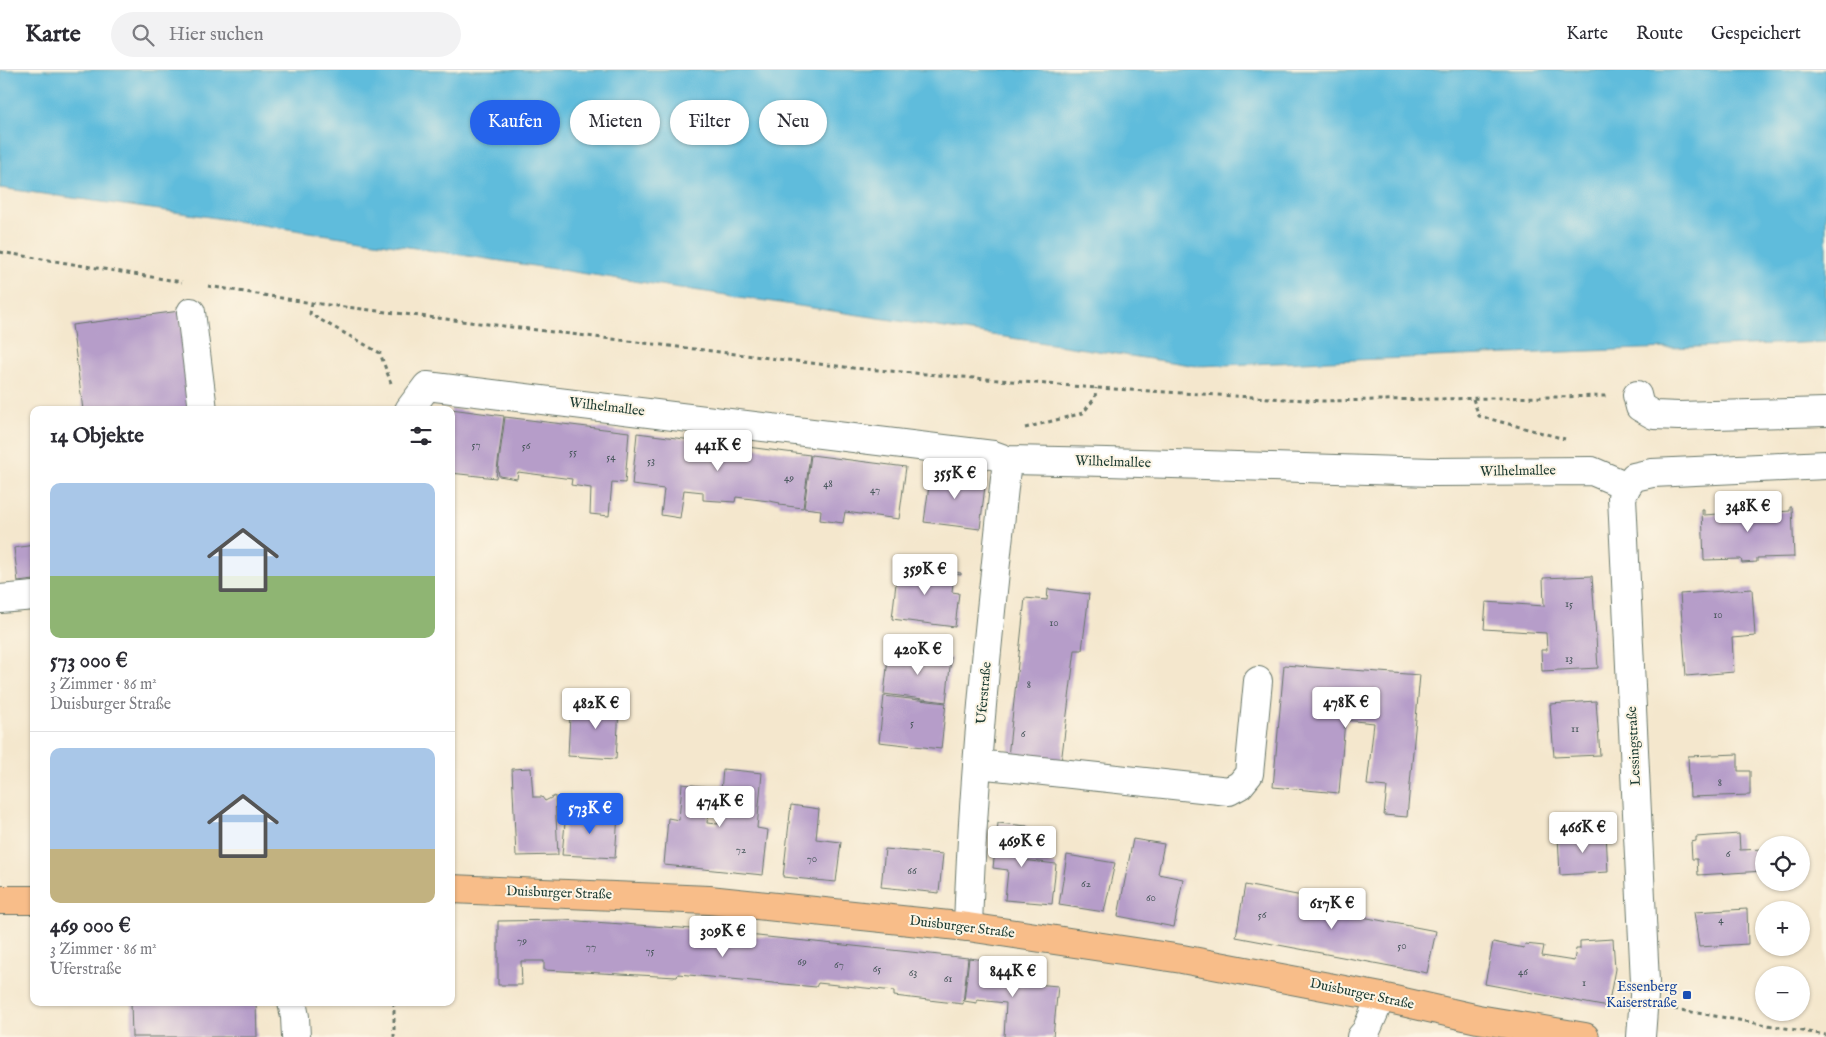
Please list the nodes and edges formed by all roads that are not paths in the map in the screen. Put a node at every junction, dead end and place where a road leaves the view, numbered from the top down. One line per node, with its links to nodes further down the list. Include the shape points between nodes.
1 (190, 312): 3 (street)
2 (1637, 395): 5 (street, via 1640,407 1654,415)
3 (202, 406)
4 (412, 406): 6 (street, Wilhelmallee, via 427,386 993,455)
5 (1826, 412)
6 (1007, 460): 8 (street, Wilhelmallee, via 1432,472 1592,471); 12 (street, Uferstraße)
7 (1826, 464): 8 (street, via 1652,473 1634,477)
8 (1627, 486): 23 (street, Lessingstraße, via 1622,498 1645,982)
9 (30, 596): 10 (street)
10 (0, 599)
11 (1258, 681): 12 (street, via 1249,774 1240,785 1229,791)
12 (978, 764): 16 (street, Uferstraße)
13 (455, 889): 16 (main road, Duisburger Straße, via 709,900)
14 (0, 900): 15 (main road)
15 (30, 900)
16 (968, 926): 17 (main road, Duisburger Straße, via 1182,959)
17 (1381, 997): 19 (main road, Duisburger Straße); 21 (street)
18 (293, 1006): 20 (street)
19 (1541, 1033): 22 (main road, Duisburger Straße)
20 (296, 1037)
21 (1361, 1037)
22 (1585, 1037)
23 (1642, 1037)

